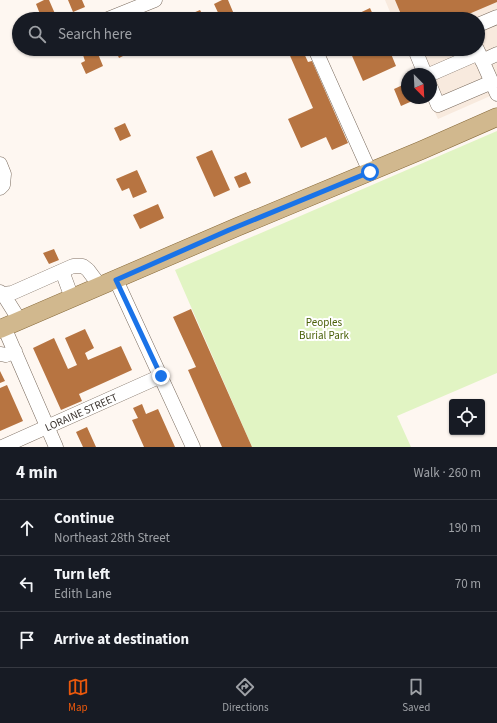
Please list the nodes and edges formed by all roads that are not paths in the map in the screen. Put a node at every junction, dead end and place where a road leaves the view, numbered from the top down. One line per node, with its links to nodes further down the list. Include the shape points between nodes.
1 (155, 0): 2 (street)
2 (125, 12)
3 (497, 17): 4 (street)
4 (485, 22)
5 (485, 54): 6 (street)
6 (497, 54)
7 (318, 56): 17 (street)
8 (418, 56): 11 (street)
9 (475, 56): 12 (street)
10 (481, 56): 13 (street)
11 (423, 68)
12 (437, 72)
13 (494, 88): 14 (street, via 438,104)
14 (437, 102)
15 (497, 117): 17 (main road)
16 (0, 164): 18 (street, via 4,174 3,185)
17 (370, 172): 20 (main road)
18 (0, 188)
19 (62, 271): 20 (street, via 73,266 83,266); 21 (street, via 12,293); 22 (street)
20 (108, 283): 22 (main road); 26 (street)
21 (1, 293): 23 (street)
22 (72, 298): 23 (main road)
23 (8, 326): 24 (street)
24 (14, 351): 25 (street, via 6,355); 27 (street)
25 (0, 354)
26 (161, 376): 27 (street, LORAINE STREET); 30 (street)
27 (47, 427): 28 (street, LORAINE STREET); 29 (street)
28 (2, 447)
29 (56, 447)
30 (193, 447)

